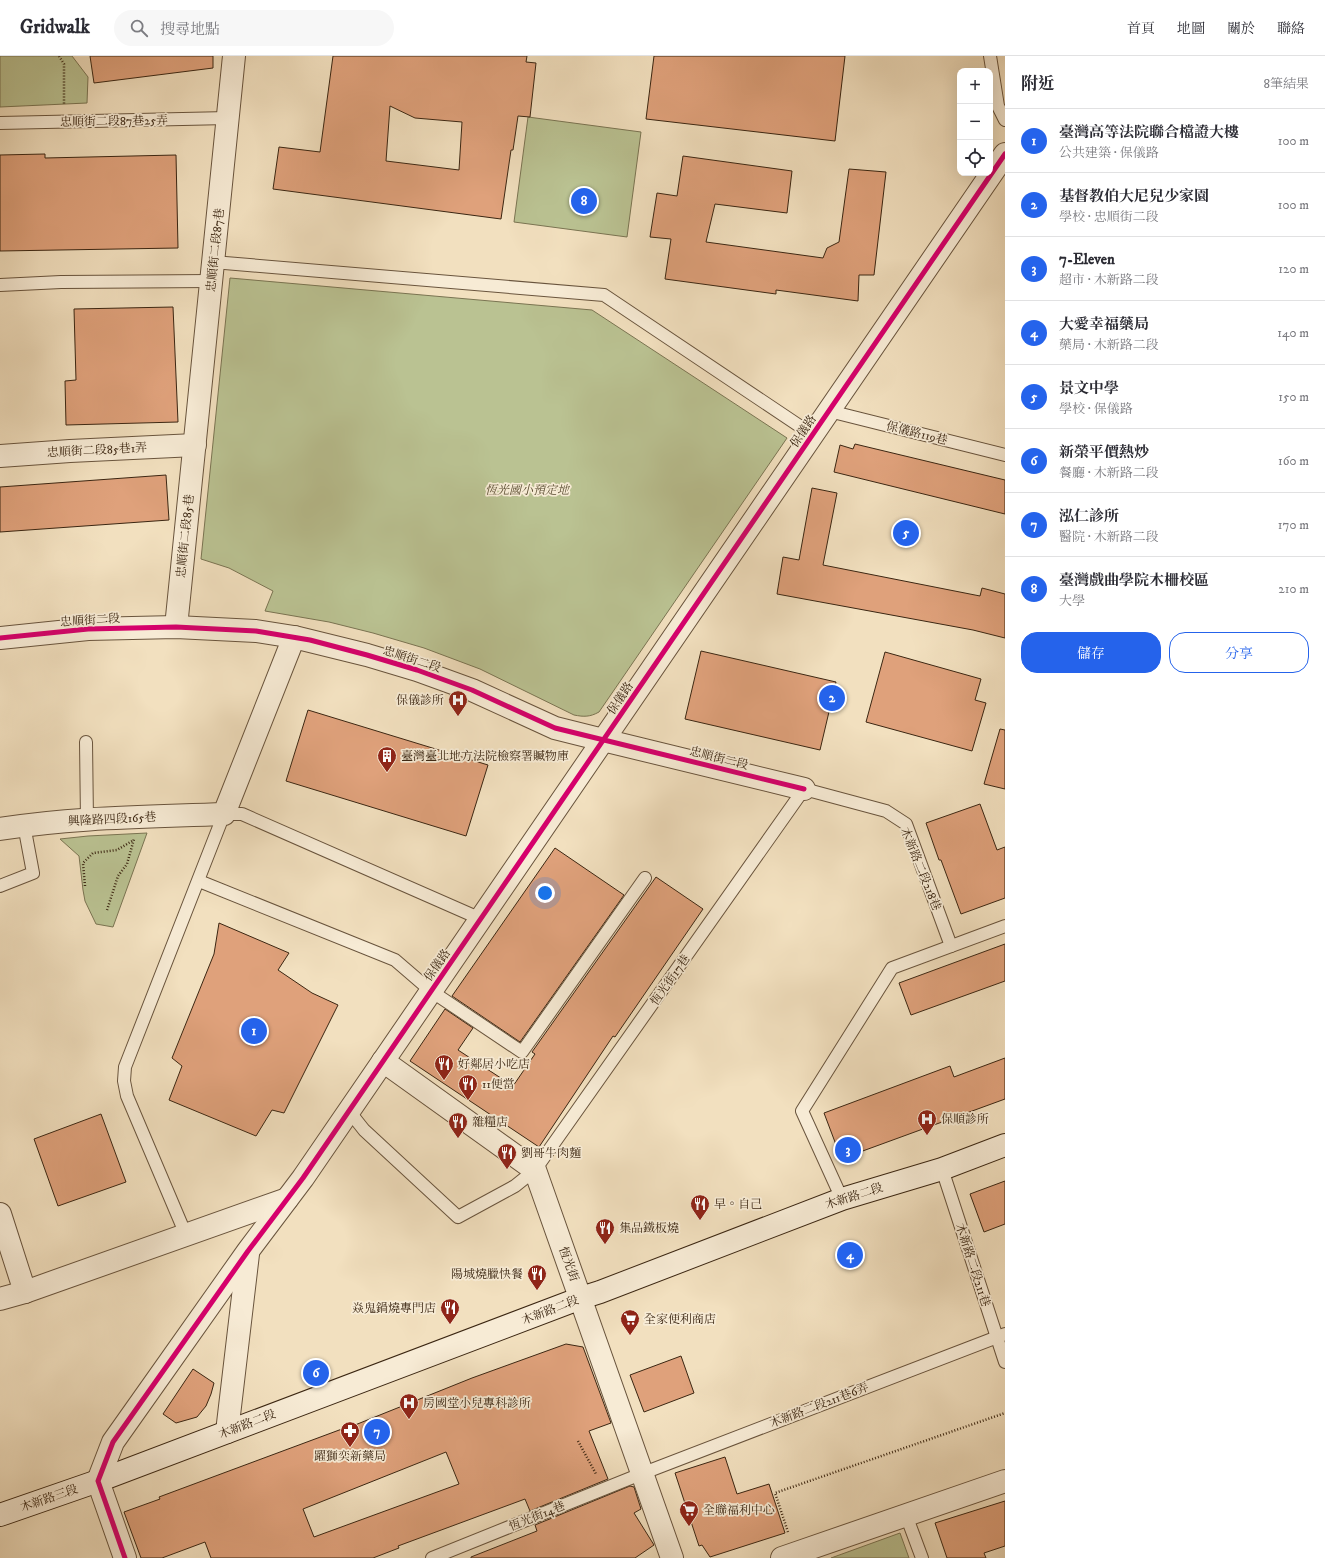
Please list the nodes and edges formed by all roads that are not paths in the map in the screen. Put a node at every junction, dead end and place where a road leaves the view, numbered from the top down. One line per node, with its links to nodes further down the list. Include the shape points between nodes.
1 (234, 56): 3 (street, 忠順街二段87巷)
2 (990, 56): 4 (lane, via 998,106)
3 (228, 118): 5 (lane, 忠順街二段87巷25弄); 7 (street, 忠順街二段87巷)
4 (1005, 120)
5 (0, 124)
6 (1005, 154): 9 (street, 保儀路)
7 (212, 272): 8 (lane); 10 (lane, via 604,295); 11 (street, 忠順街二段87巷)
8 (0, 285)
9 (829, 411): 10 (street, 保儀路); 12 (lane, 保儀路119巷)
10 (813, 435): 17 (street, 保儀路)
11 (195, 445): 13 (street, 忠順街二段85巷1弄); 14 (street, 忠順街二段85巷)
12 (1005, 455)
13 (0, 456)
14 (176, 627): 15 (street, 忠順街二段, via 256,631); 16 (street, 忠順街二段, via 88,629)
15 (294, 637): 17 (street, 忠順街二段, via 418,670 472,690 554,728); 20 (street)
16 (0, 638)
17 (603, 740): 19 (street, 忠順街二段); 27 (street, 保儀路)
18 (86, 742): 21 (lane)
19 (804, 789): 29 (lane, 木新路二段218巷, via 886,811 906,824); 35 (lane, 恆光街17巷)
20 (224, 814): 21 (street, 興隆路四段165巷); 25 (lane); 27 (lane, via 242,814)
21 (87, 820): 22 (street, 興隆路四段165巷)
22 (24, 825): 23 (street, 興隆路四段165巷); 26 (lane, via 33,874)
23 (0, 829)
24 (645, 878): 30 (lane, via 522,1052)
25 (199, 881): 30 (lane, via 395,960); 39 (lane, via 125,1067 124,1082 127,1096)
26 (0, 886)
27 (481, 919): 30 (street, 保儀路)
28 (1005, 926): 29 (lane)
29 (951, 946): 37 (lane, via 892,968 802,1111)
30 (431, 991): 31 (street, 保儀路)
31 (383, 1061): 32 (street, 保儀路); 35 (street)
32 (349, 1111): 35 (lane, 恆光街17巷, via 364,1130 458,1217 515,1186); 36 (street, 保儀路)
33 (1005, 1145): 34 (street, 木新路二段)
34 (942, 1169): 37 (street, 木新路二段); 44 (lane, 木新路二段211巷)
35 (536, 1170): 42 (street, 恆光街)
36 (287, 1199): 39 (street); 40 (street, 保儀路)
37 (842, 1199): 42 (street, 木新路二段)
38 (0, 1214): 41 (street)
39 (186, 1235): 41 (street)
40 (248, 1251): 46 (street); 48 (street, 保儀路, via 113,1442)
41 (25, 1292): 43 (street)
42 (581, 1298): 46 (street, 木新路二段); 47 (street, 恆光街)
43 (0, 1299)
44 (1001, 1335): 45 (lane, 木新路二段211巷); 47 (lane, 木新路二段211巷6弄)
45 (1005, 1362)
46 (227, 1432): 48 (street, 木新路二段)
47 (641, 1474): 54 (lane, 恆光街14巷); 55 (street, 恆光街)
48 (98, 1481): 50 (street, 木新路三段); 53 (street)
49 (1005, 1481): 51 (street)
50 (0, 1515)
51 (906, 1515): 52 (street); 56 (lane)
52 (788, 1556)
53 (125, 1558)
54 (432, 1558)
55 (672, 1558)
56 (922, 1558)

